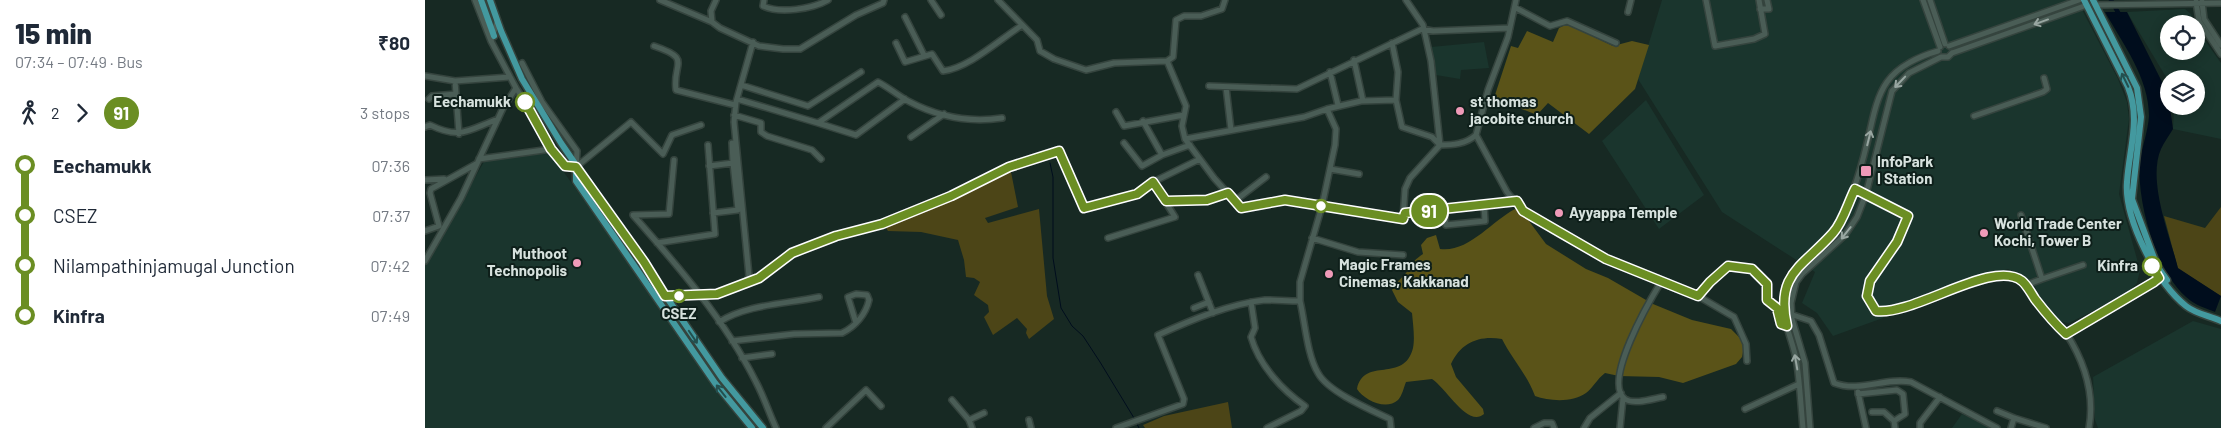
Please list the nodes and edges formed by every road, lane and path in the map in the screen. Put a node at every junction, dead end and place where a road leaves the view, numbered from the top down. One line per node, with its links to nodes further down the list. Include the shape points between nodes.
1 (475, 0): 35 (street)
2 (481, 0): 35 (main road)
3 (491, 0): 30 (main road)
4 (660, 0): 31 (street)
5 (716, 0): 31 (street, via 711,11)
6 (764, 0): 7 (street, via 763,6 777,11)
7 (828, 0)
8 (884, 0): 36 (street, via 800,49 759,46)
9 (931, 0): 28 (street)
10 (998, 0): 32 (street)
11 (1225, 0): 49 (street, via 1222,9 1176,20 1174,53)
12 (1406, 0): 34 (street, via 1423,25)
13 (1516, 0): 25 (street)
14 (1631, 0): 27 (street)
15 (1706, 0): 26 (street, via 1715,46 1755,39 1765,34)
16 (1759, 0): 26 (street)
17 (1767, 0): 26 (street, via 1769,9)
18 (1923, 0): 43 (street)
19 (1930, 0): 40 (street)
20 (2079, 0): 40 (street)
21 (2085, 2): 44 (street, one-way to 44); 128 (main road, one-way to 21, via 2139,235 2126,196 2135,122 2131,94)
22 (2199, 2): 23 (street); 24 (street); 41 (street, via 2204,18); 45 (street, via 2199,21)
23 (2221, 3)
24 (2097, 4): 128 (main road, via 2139,96 2140,126 2132,199)
25 (1515, 8): 33 (street); 39 (street, via 1551,26 1567,21)
26 (1760, 8)
27 (1628, 12)
28 (941, 15)
29 (905, 17): 46 (street)
30 (497, 22): 35 (street); 99 (main road, via 522,79)
31 (712, 22): 36 (street)
32 (1021, 26): 46 (street, via 952,70 943,71 933,54); 49 (street, via 1037,40 1040,51 1086,70 1114,63)
33 (1510, 28): 34 (street); 83 (street)
34 (1422, 29): 38 (street); 89 (street, via 1431,61)
35 (492, 38): 54 (street)
36 (753, 42): 57 (street)
37 (896, 42): 46 (street, via 905,62)
38 (1392, 43): 48 (street); 65 (street, via 1398,72)
39 (1616, 43)
40 (1947, 45): 43 (street); 44 (street)
41 (2221, 45)
42 (654, 46): 67 (street, via 673,52 678,60 676,90)
43 (1939, 49): 47 (street); 107 (street, one-way to 43, via 1886,84 1893,74)
44 (1952, 53): 47 (street, via 1948,58)
45 (2221, 54)
46 (924, 55)
47 (1941, 57): 109 (street, one-way to 109, via 1909,73 1891,91)
48 (1354, 60): 52 (street); 66 (street)
49 (1167, 61): 72 (street, via 1184,99)
50 (522, 63): 99 (street, via 542,102 577,151)
51 (861, 72): 57 (street, via 808,106)
52 (1330, 72): 59 (street, via 1297,89); 68 (street)
53 (425, 76): 56 (street)
54 (510, 77): 56 (street); 60 (street)
55 (2044, 78): 74 (street, via 2047,89 2043,92)
56 (455, 81): 61 (street)
57 (741, 85): 63 (street)
58 (1209, 86): 59 (street)
59 (1226, 87): 81 (street)
60 (516, 88): 76 (street); 91 (street, via 535,116)
61 (456, 94): 62 (street); 82 (street)
62 (429, 99)
63 (737, 99): 67 (street); 78 (street)
64 (905, 99): 71 (street); 78 (street, via 856,135); 78 (street, via 878,82)
65 (1396, 100): 66 (street); 89 (street, via 1402,126 1432,137)
66 (1363, 101): 68 (street)
67 (735, 105): 73 (street)
68 (1338, 105): 69 (street)
69 (1327, 109): 81 (street, via 1304,117); 100 (street, via 1336,128)
70 (1115, 112): 77 (street, via 1124,126)
71 (944, 114): 75 (street, via 971,121); 84 (street)
72 (1184, 114): 77 (street); 85 (street)
73 (734, 115): 93 (street, via 761,123 761,132 767,136 812,150); 130 (street)
74 (1974, 116)
75 (1002, 118)
76 (498, 119): 82 (street); 96 (street)
77 (1143, 121): 92 (street)
78 (818, 123)
79 (701, 126): 99 (street, via 672,135 663,154 631,122)
80 (425, 127): 82 (street, via 430,125)
81 (1231, 130): 85 (street)
82 (459, 134)
83 (1477, 135): 89 (street, via 1453,145); 112 (street, via 1507,192)
84 (911, 137)
85 (1185, 139): 88 (street)
86 (731, 144): 97 (street)
87 (1125, 144): 92 (street, via 1142,166)
88 (1190, 145): 92 (street); 94 (street)
89 (1440, 145): 117 (street, via 1410,178 1405,189)
90 (707, 146): 98 (street)
91 (551, 149): 96 (street); 99 (street, via 565,166)
92 (1162, 155)
93 (821, 159)
94 (1200, 159): 105 (street); 108 (street)
95 (674, 160): 123 (street, via 669,214 633,215)
96 (477, 161): 103 (street); 119 (street)
97 (733, 163): 98 (street); 116 (street, via 738,210)
98 (709, 166): 116 (street)
99 (576, 167): 134 (main road); 171 (main road, one-way to 99, via 715,383 576,182)
100 (1330, 169): 101 (street); 114 (street)
101 (1359, 174)
102 (1266, 177): 110 (street)
103 (448, 178): 104 (street); 106 (street)
104 (425, 180)
105 (1153, 182): 111 (street); 130 (street, via 1137,194 1084,208 1059,151 1009,167 951,196 882,224 836,236 792,253 759,278)
106 (428, 189): 119 (street)
107 (1855, 189): 109 (street); 142 (street, via 1834,232 1790,277)
108 (1228, 193): 110 (street); 111 (street, via 1207,200)
109 (1866, 194): 132 (street, via 1908,216 1897,242 1870,281 1867,296 1876,311 1899,309 1999,275 2013,276); 143 (street, one-way to 143, via 1845,235 1796,282)
110 (1236, 200): 114 (street, via 1241,208 1285,200)
111 (1166, 201): 121 (street, via 1175,217)
112 (1517, 201): 113 (street); 131 (street, via 1523,211 1559,234 1606,259)
113 (1484, 205): 115 (street); 115 (street, via 1485,221 1446,225)
114 (1322, 206): 117 (street, via 1403,219); 122 (street)
115 (1445, 210): 117 (street)
116 (713, 213): 123 (street, via 715,234)
117 (1405, 213)
118 (2021, 215): 129 (street)
119 (441, 228): 120 (street); 125 (street)
120 (425, 231)
121 (1108, 238)
122 (1312, 238): 124 (street, via 1358,252); 137 (street, via 1300,282)
123 (657, 243): 133 (street)
124 (1403, 255)
125 (425, 261)
126 (2083, 265): 129 (street)
127 (1198, 275): 138 (street)
128 (2161, 277): 144 (main road, via 2187,307); 149 (street)
129 (2042, 279): 132 (street)
130 (747, 281): 133 (street, via 717,294)
131 (1661, 282): 135 (street); 157 (street, via 1635,328 1621,369)
132 (2025, 285): 149 (street)
133 (700, 295): 134 (street); 145 (street)
134 (665, 296): 172 (main road, one-way to 172, via 721,378)
135 (1698, 296): 147 (street, via 1728,266 1752,269 1767,284 1767,300 1777,308 1781,324); 153 (street, via 1734,317 1747,344)
136 (819, 297): 145 (street, via 758,308)
137 (1300, 301): 139 (street); 179 (street, via 1318,375 1343,396 1390,419)
138 (1209, 302): 140 (street); 141 (street)
139 (1251, 302): 141 (street); 178 (street, via 1255,328 1251,337 1257,353 1283,390 1305,406)
140 (1194, 308)
141 (1213, 313): 170 (street, via 1158,335 1184,399 1183,404)
142 (1784, 314): 143 (street); 147 (street)
143 (1792, 314): 148 (street); 155 (street, via 1811,321 1816,328 1834,383)
144 (2221, 319)
145 (719, 322): 150 (street)
146 (856, 322): 146 (street, via 868,307 867,295 848,297); 150 (street, via 837,334 794,334)
147 (1787, 326): 148 (street); 154 (street, one-way to 147)
148 (1793, 326): 185 (street, via 1805,363)
149 (2066, 334): 192 (street, via 2083,364 2091,408)
150 (732, 341): 152 (street)
151 (772, 354): 152 (street)
152 (742, 358): 173 (street)
153 (1747, 361)
154 (1799, 384): 162 (street); 184 (street)
155 (1857, 387): 156 (street); 159 (street, via 1899,380 1918,384)
156 (1858, 394): 169 (street, via 1897,390 1903,394 1905,414); 186 (street)
157 (1622, 396): 158 (street, via 1631,402); 182 (street, via 1590,418); 183 (street)
158 (1663, 397)
159 (1940, 397): 188 (street, via 1920,423); 189 (street)
160 (953, 400): 167 (street)
161 (881, 406): 174 (street, via 866,390)
162 (1745, 409)
163 (1997, 411): 166 (street)
164 (1872, 412): 169 (street, via 1883,412)
165 (984, 413): 167 (street)
166 (2015, 418): 190 (street); 191 (street)
167 (969, 420): 175 (street)
168 (1029, 420): 176 (street)
169 (1893, 421): 187 (street)
170 (1124, 426): 177 (street)
171 (752, 428)
172 (763, 428)
173 (776, 428)
174 (826, 428)
175 (972, 428)
176 (1031, 428)
177 (1116, 428)
178 (1267, 428)
179 (1391, 428)
180 (1534, 428): 181 (street, via 1544,423 1551,423)
181 (1554, 428)
182 (1584, 428)
183 (1620, 428)
184 (1803, 428)
185 (1810, 428)
186 (1866, 428)
187 (1895, 428)
188 (1920, 428)
189 (1997, 428)
190 (2011, 428)
191 (2046, 428)
192 (2089, 428)

